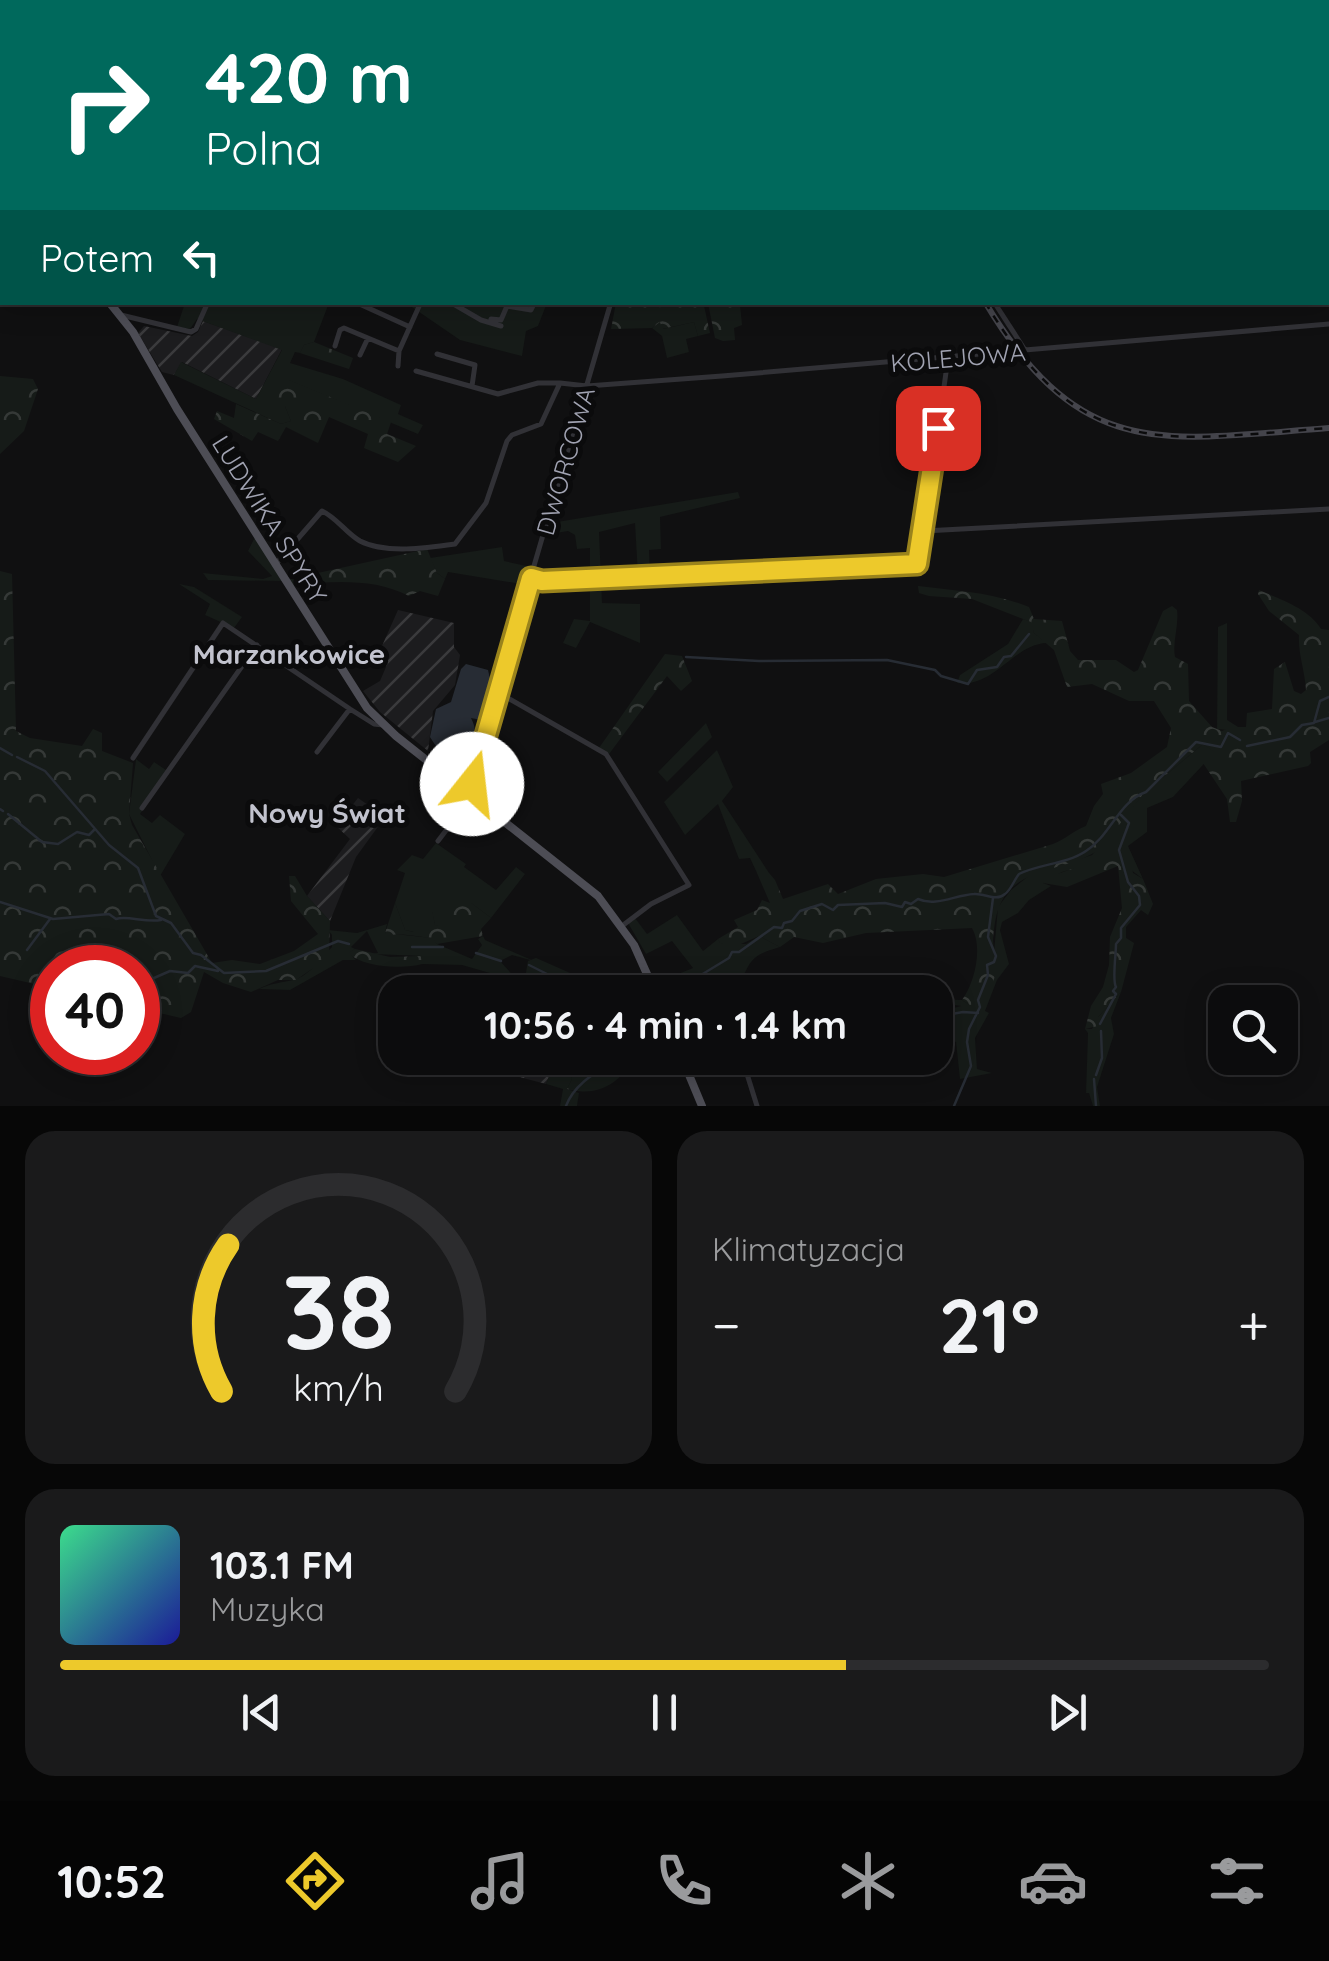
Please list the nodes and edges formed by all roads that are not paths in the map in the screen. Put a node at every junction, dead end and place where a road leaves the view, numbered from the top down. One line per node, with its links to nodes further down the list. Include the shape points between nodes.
1 (959, 0): 2 (street)
2 (980, 0)
3 (111, 305): 14 (main road, LUDWIKA SPYRY)
4 (207, 305): 14 (street, via 191,332)
5 (361, 305): 12 (street)
6 (385, 305): 12 (street)
7 (420, 305): 17 (street)
8 (462, 305): 13 (street)
9 (534, 305): 13 (street, via 507,306 501,320)
10 (610, 305): 29 (street, DWORCOWA)
11 (996, 305): 21 (street)
12 (381, 315): 17 (street)
13 (490, 323): 16 (street)
14 (134, 324): 32 (main road, LUDWIKA SPYRY, via 177,409)
15 (1329, 324): 21 (street, KOLEJOWA)
16 (501, 326)
17 (410, 328): 20 (street)
18 (368, 338): 19 (street, via 344,328); 20 (street); 23 (street)
19 (335, 346)
20 (400, 350): 25 (street)
21 (1025, 350): 24 (street, KOLEJOWA)
22 (438, 354): 28 (street, via 475,366)
23 (360, 355)
24 (948, 358): 29 (street, KOLEJOWA); 31 (street)
25 (398, 366)
26 (416, 370): 28 (street)
27 (560, 383): 28 (street, via 498,394); 29 (street); 32 (street, via 541,424 507,441 486,502 455,544 394,551 359,540 322,511)
28 (472, 386)
29 (587, 386): 33 (street, DWORCOWA)
30 (1329, 509): 31 (street)
31 (924, 531): 33 (street, via 914,565)
32 (275, 565): 37 (main road, LUDWIKA SPYRY)
33 (531, 578): 35 (street, DWORCOWA)
34 (257, 645): 36 (street); 41 (street, via 222,623); 43 (street)
35 (498, 692): 42 (street, DWORCOWA); 45 (street, via 606,754 689,885)
36 (350, 709): 38 (street); 40 (street)
37 (368, 709): 38 (street); 39 (main road, LUDWIKA SPYRY)
38 (359, 715): 39 (street)
39 (384, 725): 42 (main road, LUDWIKA SPYRY)
40 (318, 752)
41 (132, 758)
42 (470, 794): 44 (street); 45 (main road, LUDWIKA SPYRY, via 587,884)
43 (142, 808)
44 (438, 841)
45 (622, 926): 46 (main road, LUDWIKA SPYRY)
46 (646, 975)
47 (689, 1075): 49 (main road)
48 (747, 1075): 50 (street)
49 (702, 1106)
50 (757, 1106)

